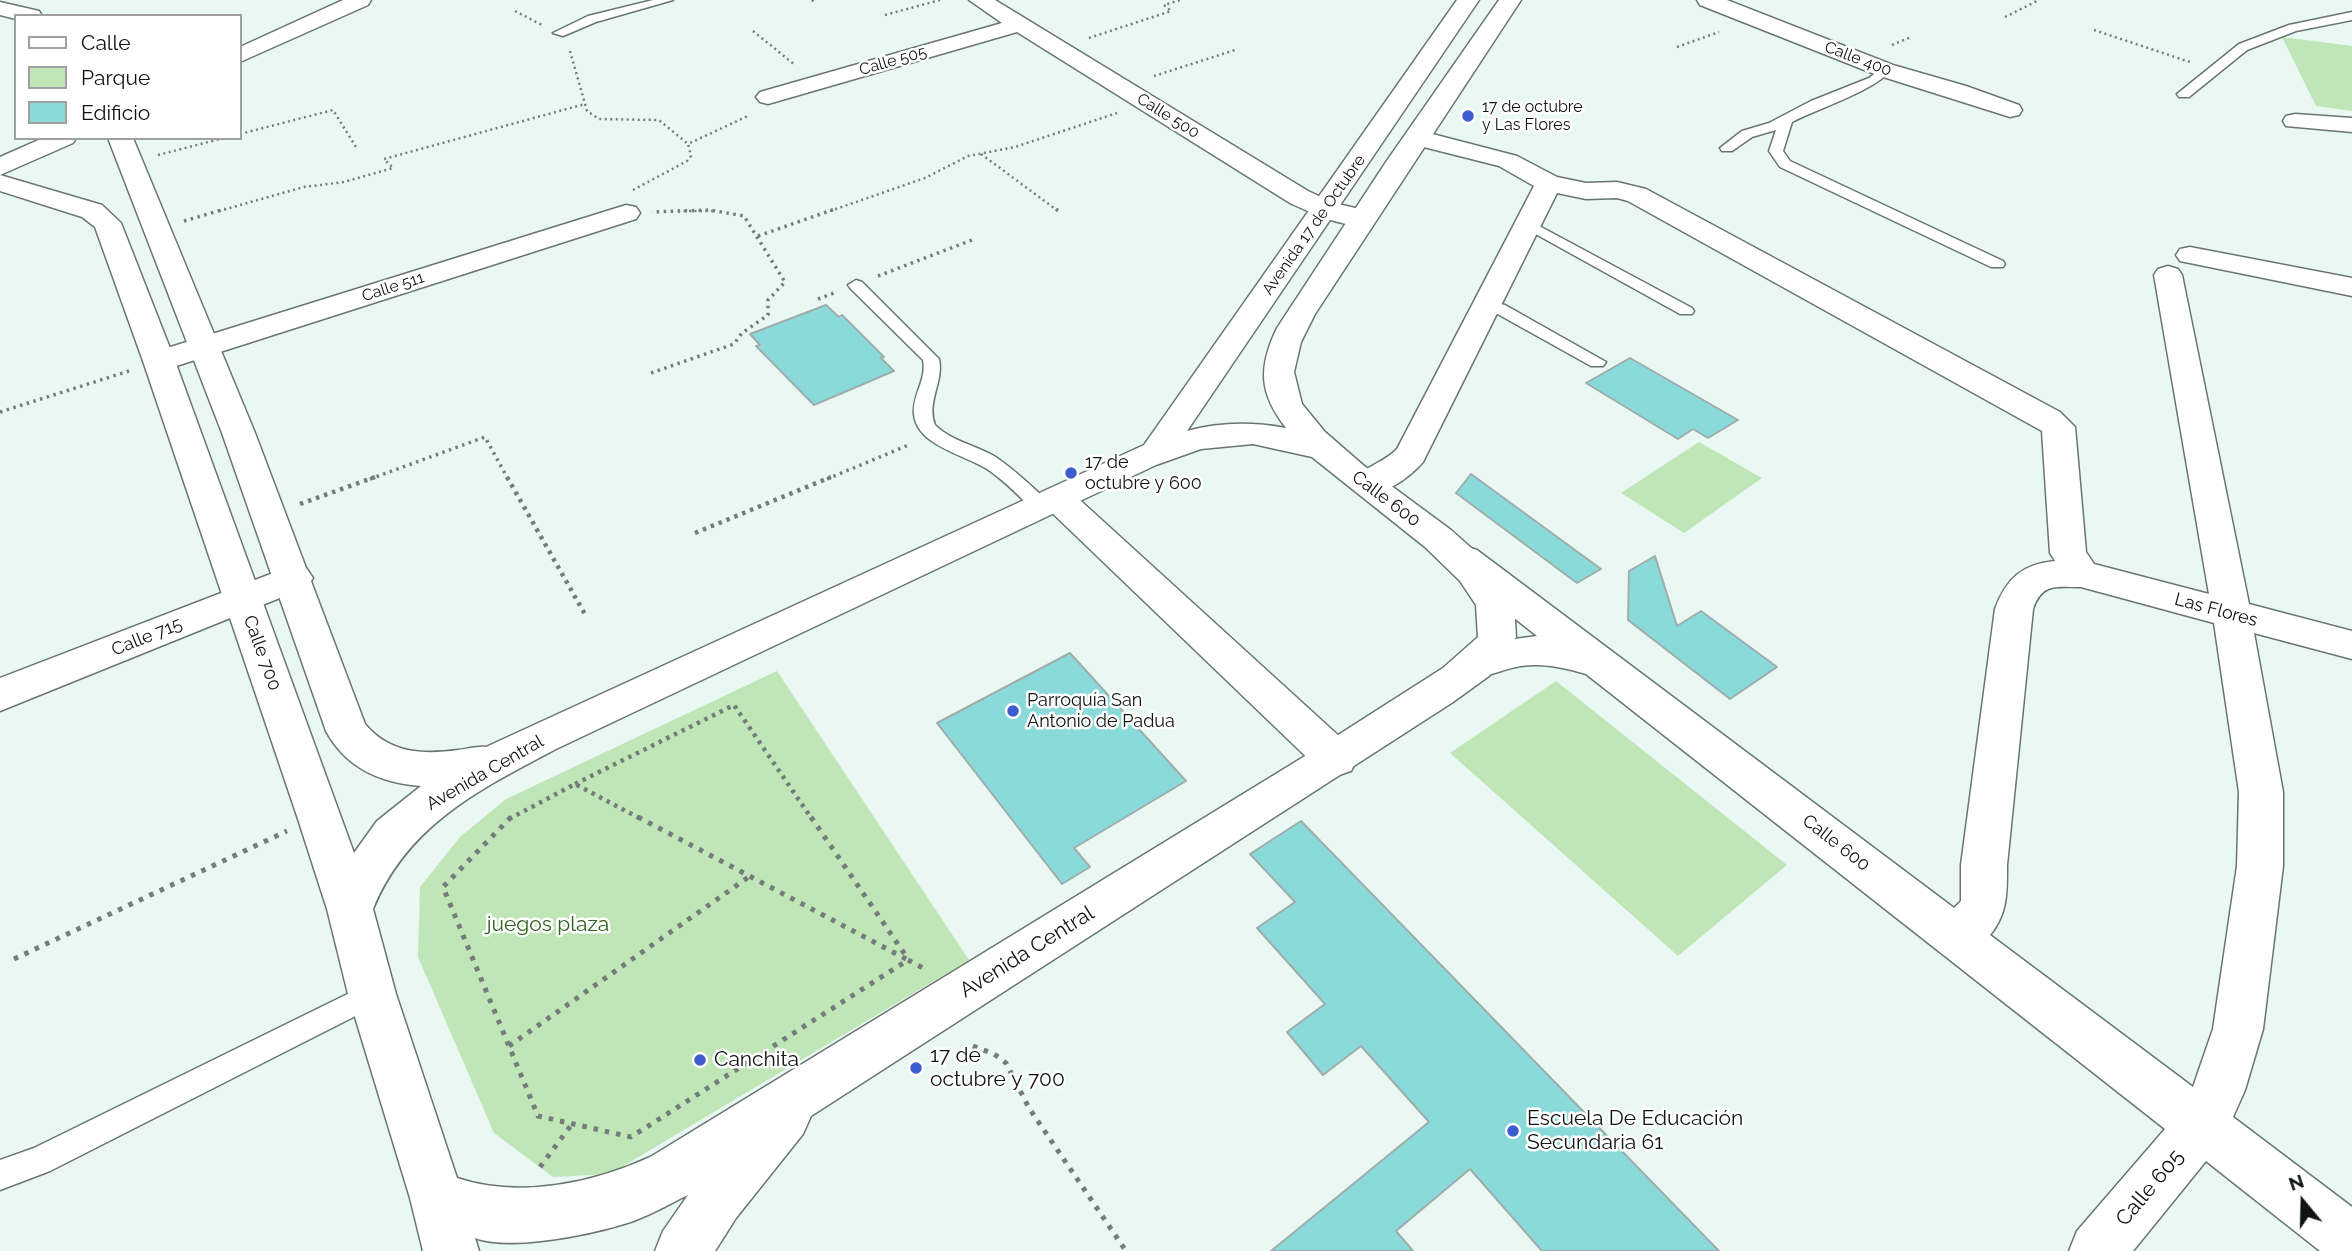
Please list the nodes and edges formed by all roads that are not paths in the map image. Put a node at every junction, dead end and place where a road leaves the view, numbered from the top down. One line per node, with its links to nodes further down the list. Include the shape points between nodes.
1 (330, 0): 15 (main road)
2 (360, 0): 16 (main road)
3 (667, 0): 14 (lane, via 592,19)
4 (980, 0): 13 (main road, Calle 500)
5 (1468, 0): 33 (main road, Avenida 17 de Octubre)
6 (1510, 0): 24 (main road, Avenida 17 de Octubre)
7 (1708, 0): 11 (main road, Calle 400)
8 (1771, 5): 11 (main road)
9 (0, 8): 10 (main road)
10 (23, 14)
11 (1745, 15): 17 (main road, Calle 400)
12 (2352, 16): 18 (lane, via 2243,47)
13 (1019, 25): 19 (main road, Calle 505); 33 (main road, Calle 500, via 1298,197)
14 (559, 33)
15 (242, 41)
16 (242, 54)
17 (1885, 70): 20 (main road, Calle 400); 21 (lane, via 1874,81)
18 (2184, 94)
19 (768, 97)
20 (2010, 110)
21 (1786, 120): 27 (lane, via 1747,134); 37 (lane, via 1776,150 1785,164)
22 (2295, 121): 23 (main road)
23 (2352, 125)
24 (1417, 138): 32 (main road, via 1508,161); 35 (main road, Avenida 17 de Octubre)
25 (25, 140): 29 (main road)
26 (60, 140): 30 (main road)
27 (1727, 148)
28 (125, 150): 42 (main road)
29 (0, 152)
30 (0, 167)
31 (0, 183): 43 (main road, Calle 700, via 92,211 107,223)
32 (1549, 183): 36 (main road); 50 (main road, via 1637,195 2048,419 2057,427 2068,553)
33 (1325, 209): 35 (main road, Calle 500); 46 (main road, Avenida 17 de Octubre)
34 (626, 213): 42 (main road, Calle 511)
35 (1362, 219): 45 (main road, Avenida 17 de Octubre, via 1294,326 1278,365 1282,395)
36 (1528, 224): 40 (main road); 41 (lane)
37 (1997, 264)
38 (856, 285): 48 (lane, via 931,359 935,370 923,405 924,420 934,434 999,466)
39 (2352, 287): 53 (main road, Calle 605, via 2179,265)
40 (1487, 306): 44 (lane, via 1499,307); 47 (main road, via 1411,454)
41 (1686, 311)
42 (206, 346): 43 (main road, Calle 511); 51 (main road)
43 (159, 361): 52 (main road, Calle 700)
44 (1597, 362)
45 (1319, 448): 46 (main road, Avenida Central, via 1252,433 1194,438); 47 (main road, Calle 600)
46 (1158, 449): 48 (main road, Avenida Central)
47 (1368, 484): 49 (main road, Calle 600)
48 (1050, 503): 58 (main road, Avenida Central); 59 (main road)
49 (1460, 555): 55 (main road, Avenida Central, via 1497,607 1497,640); 56 (main road, Calle 600)
50 (2081, 574): 53 (main road, Las Flores); 61 (main road, Las Flores, via 2043,574 2027,582 2018,596 1984,865 1986,903 1979,916)
51 (294, 578): 52 (main road, Calle 715); 58 (main road, via 355,744 372,757 435,771)
52 (243, 599): 57 (main road, Calle 715); 60 (main road, Calle 700)
53 (2232, 615): 54 (main road, Las Flores); 64 (main road, Calle 605, via 2261,792 2260,854 2238,1029 2219,1090)
54 (2352, 645)
55 (1477, 664): 56 (main road, via 1513,650 1538,648); 59 (main road, Avenida Central)
56 (1606, 667): 61 (main road, Calle 600)
57 (0, 695)
58 (508, 757): 60 (main road, Avenida Central, via 413,815 372,861)
59 (1336, 759): 63 (main road, Avenida Central)
60 (350, 909): 62 (main road, Calle 700)
61 (1956, 936): 64 (main road, Calle 600)
62 (372, 994): 65 (lane, via 40,1161); 66 (main road, Calle 700)
63 (807, 1090): 66 (main road, Avenida Central, via 671,1175 625,1197 519,1215 481,1213); 69 (main road, via 717,1199)
64 (2202, 1125): 67 (main road, Calle 600); 70 (main road, Calle 605)
65 (0, 1175)
66 (437, 1198): 68 (main road)
67 (2352, 1241)
68 (451, 1251)
69 (683, 1251)
70 (2097, 1251)

